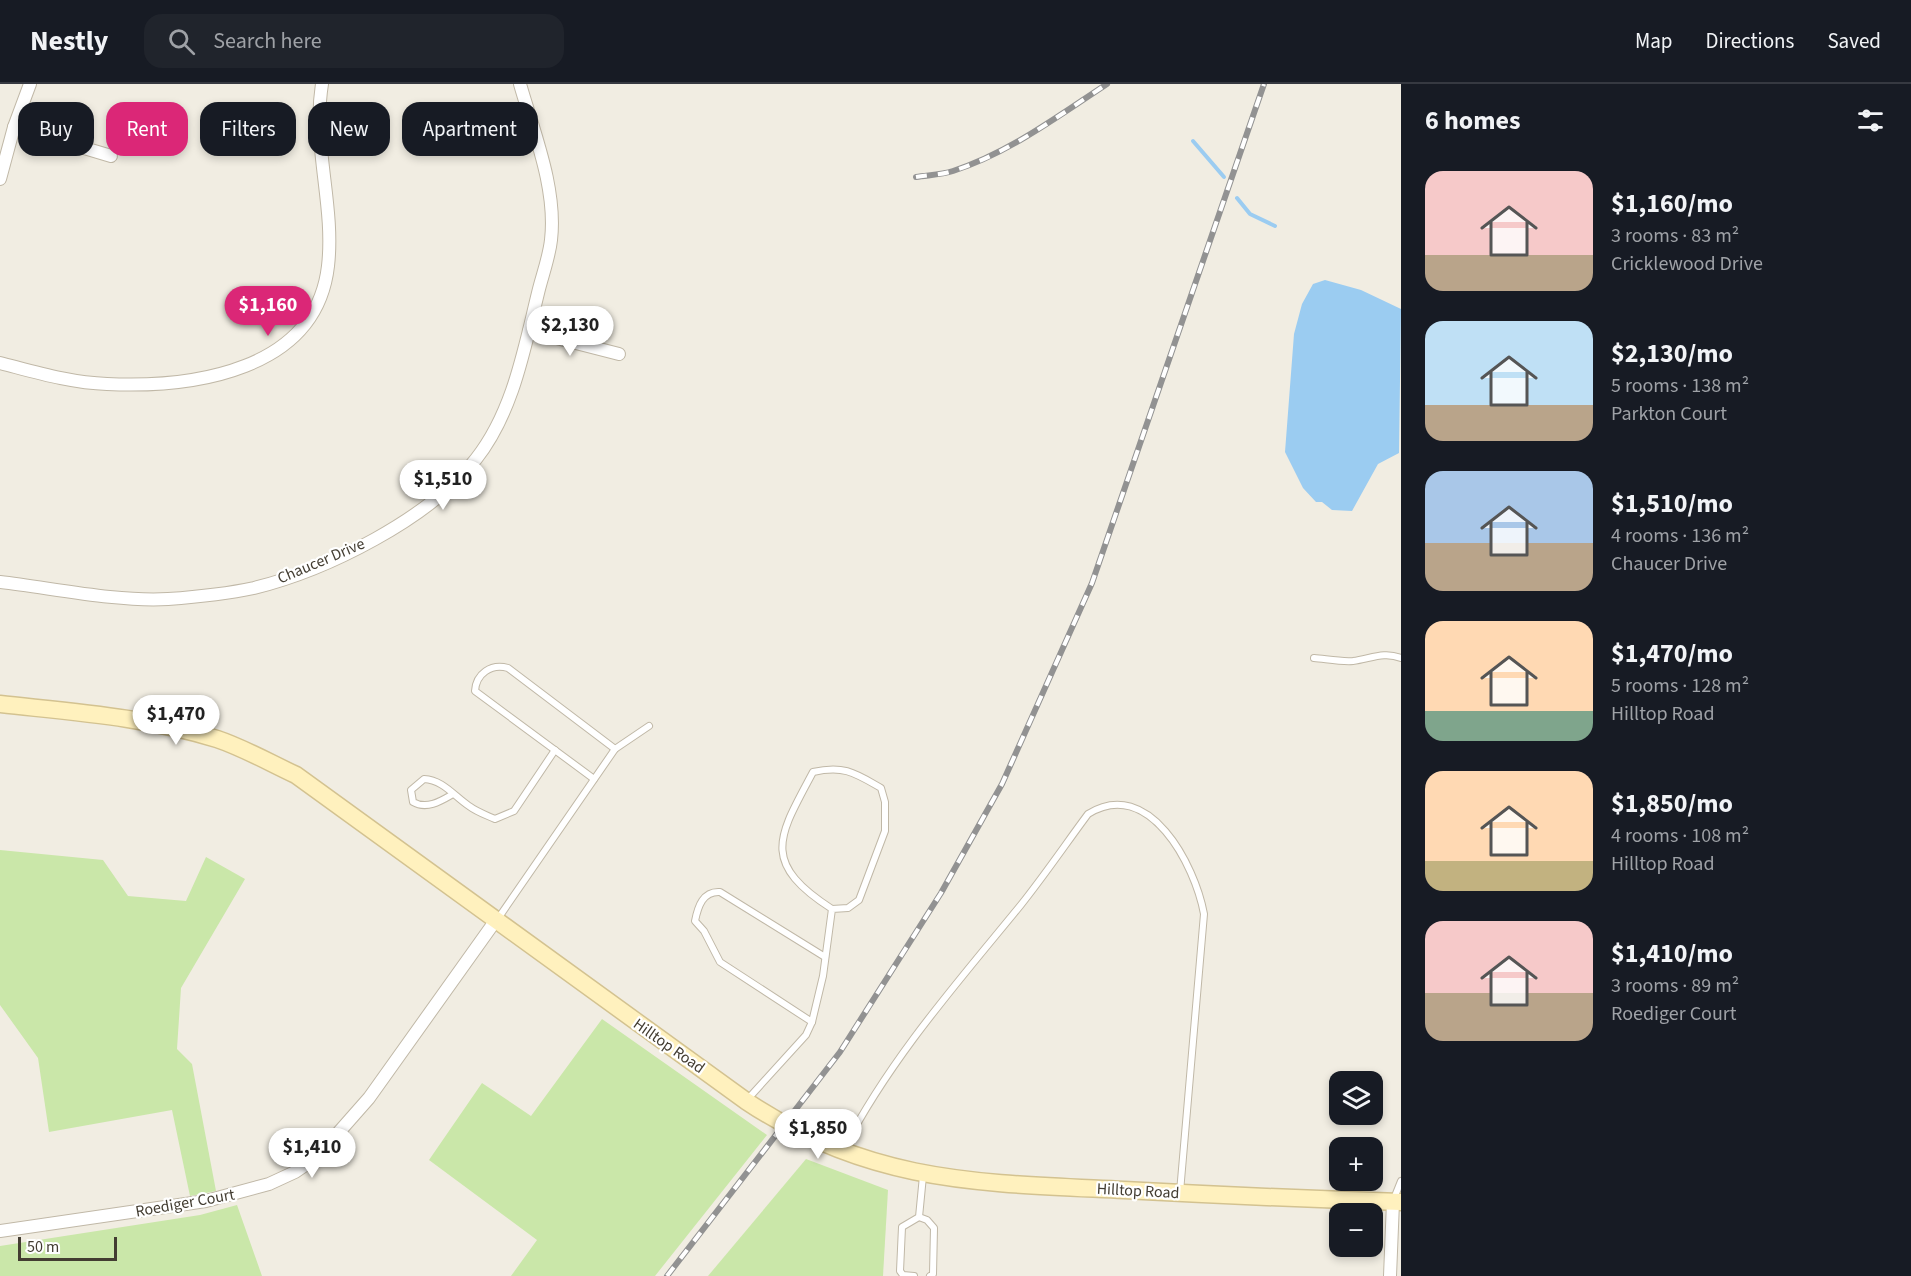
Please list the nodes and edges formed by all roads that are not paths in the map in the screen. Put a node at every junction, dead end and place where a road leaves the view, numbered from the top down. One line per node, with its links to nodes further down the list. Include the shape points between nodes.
1 (30, 84): 4 (street)
2 (322, 84): 9 (street, via 318,113 328,266 319,300 306,326 254,364 189,381 105,384)
3 (520, 84): 7 (street, Chaucer Drive, via 549,197 551,240)
4 (14, 127): 5 (street); 6 (street)
5 (106, 155)
6 (0, 179)
7 (529, 331): 8 (street); 10 (street, Chaucer Drive, via 500,421 476,459 412,516 356,549 254,588 165,599)
8 (619, 354)
9 (0, 363)
10 (0, 582)
11 (1314, 658): 12 (lane)
12 (1401, 658)
13 (0, 705): 20 (main road, Hilltop Road, via 159,725 219,740 249,753 296,776)
14 (649, 726): 15 (lane)
15 (615, 749): 16 (lane, via 508,668 500,665 485,670 476,682 475,692); 17 (lane)
16 (555, 750): 17 (lane); 18 (lane, via 514,811 505,816 495,819)
17 (594, 779): 20 (lane)
18 (453, 794): 18 (lane, via 432,779 424,779 411,790 413,802 420,806)
19 (832, 909): 19 (lane, via 810,895 791,874 782,840 784,827 813,772 830,768 849,770 881,788 886,815 885,831 859,900 848,908); 21 (lane)
20 (496, 920): 23 (main road, Hilltop Road); 30 (street, Roediger Court, via 369,1098 317,1157 295,1172 269,1184 206,1201)
21 (825, 957): 22 (lane); 22 (lane, via 720,892 705,896 697,913 695,921 720,962)
22 (812, 1022): 23 (lane, via 806,1035)
23 (746, 1101): 24 (main road, Hilltop Road, via 792,1130)
24 (842, 1151): 25 (main road, Hilltop Road); 27 (lane, via 933,1011 1022,904 1088,814 1099,807 1117,804 1138,808 1171,837 1192,872 1204,914)
25 (923, 1176): 27 (main road, Hilltop Road); 29 (lane)
26 (1401, 1181): 28 (lane)
27 (1180, 1193): 28 (main road, Hilltop Road)
28 (1397, 1202): 33 (street)
29 (918, 1217): 31 (lane, via 902,1227 900,1271); 32 (lane, via 934,1228)
30 (0, 1231)
31 (914, 1276)
32 (930, 1276)
33 (1390, 1276)

